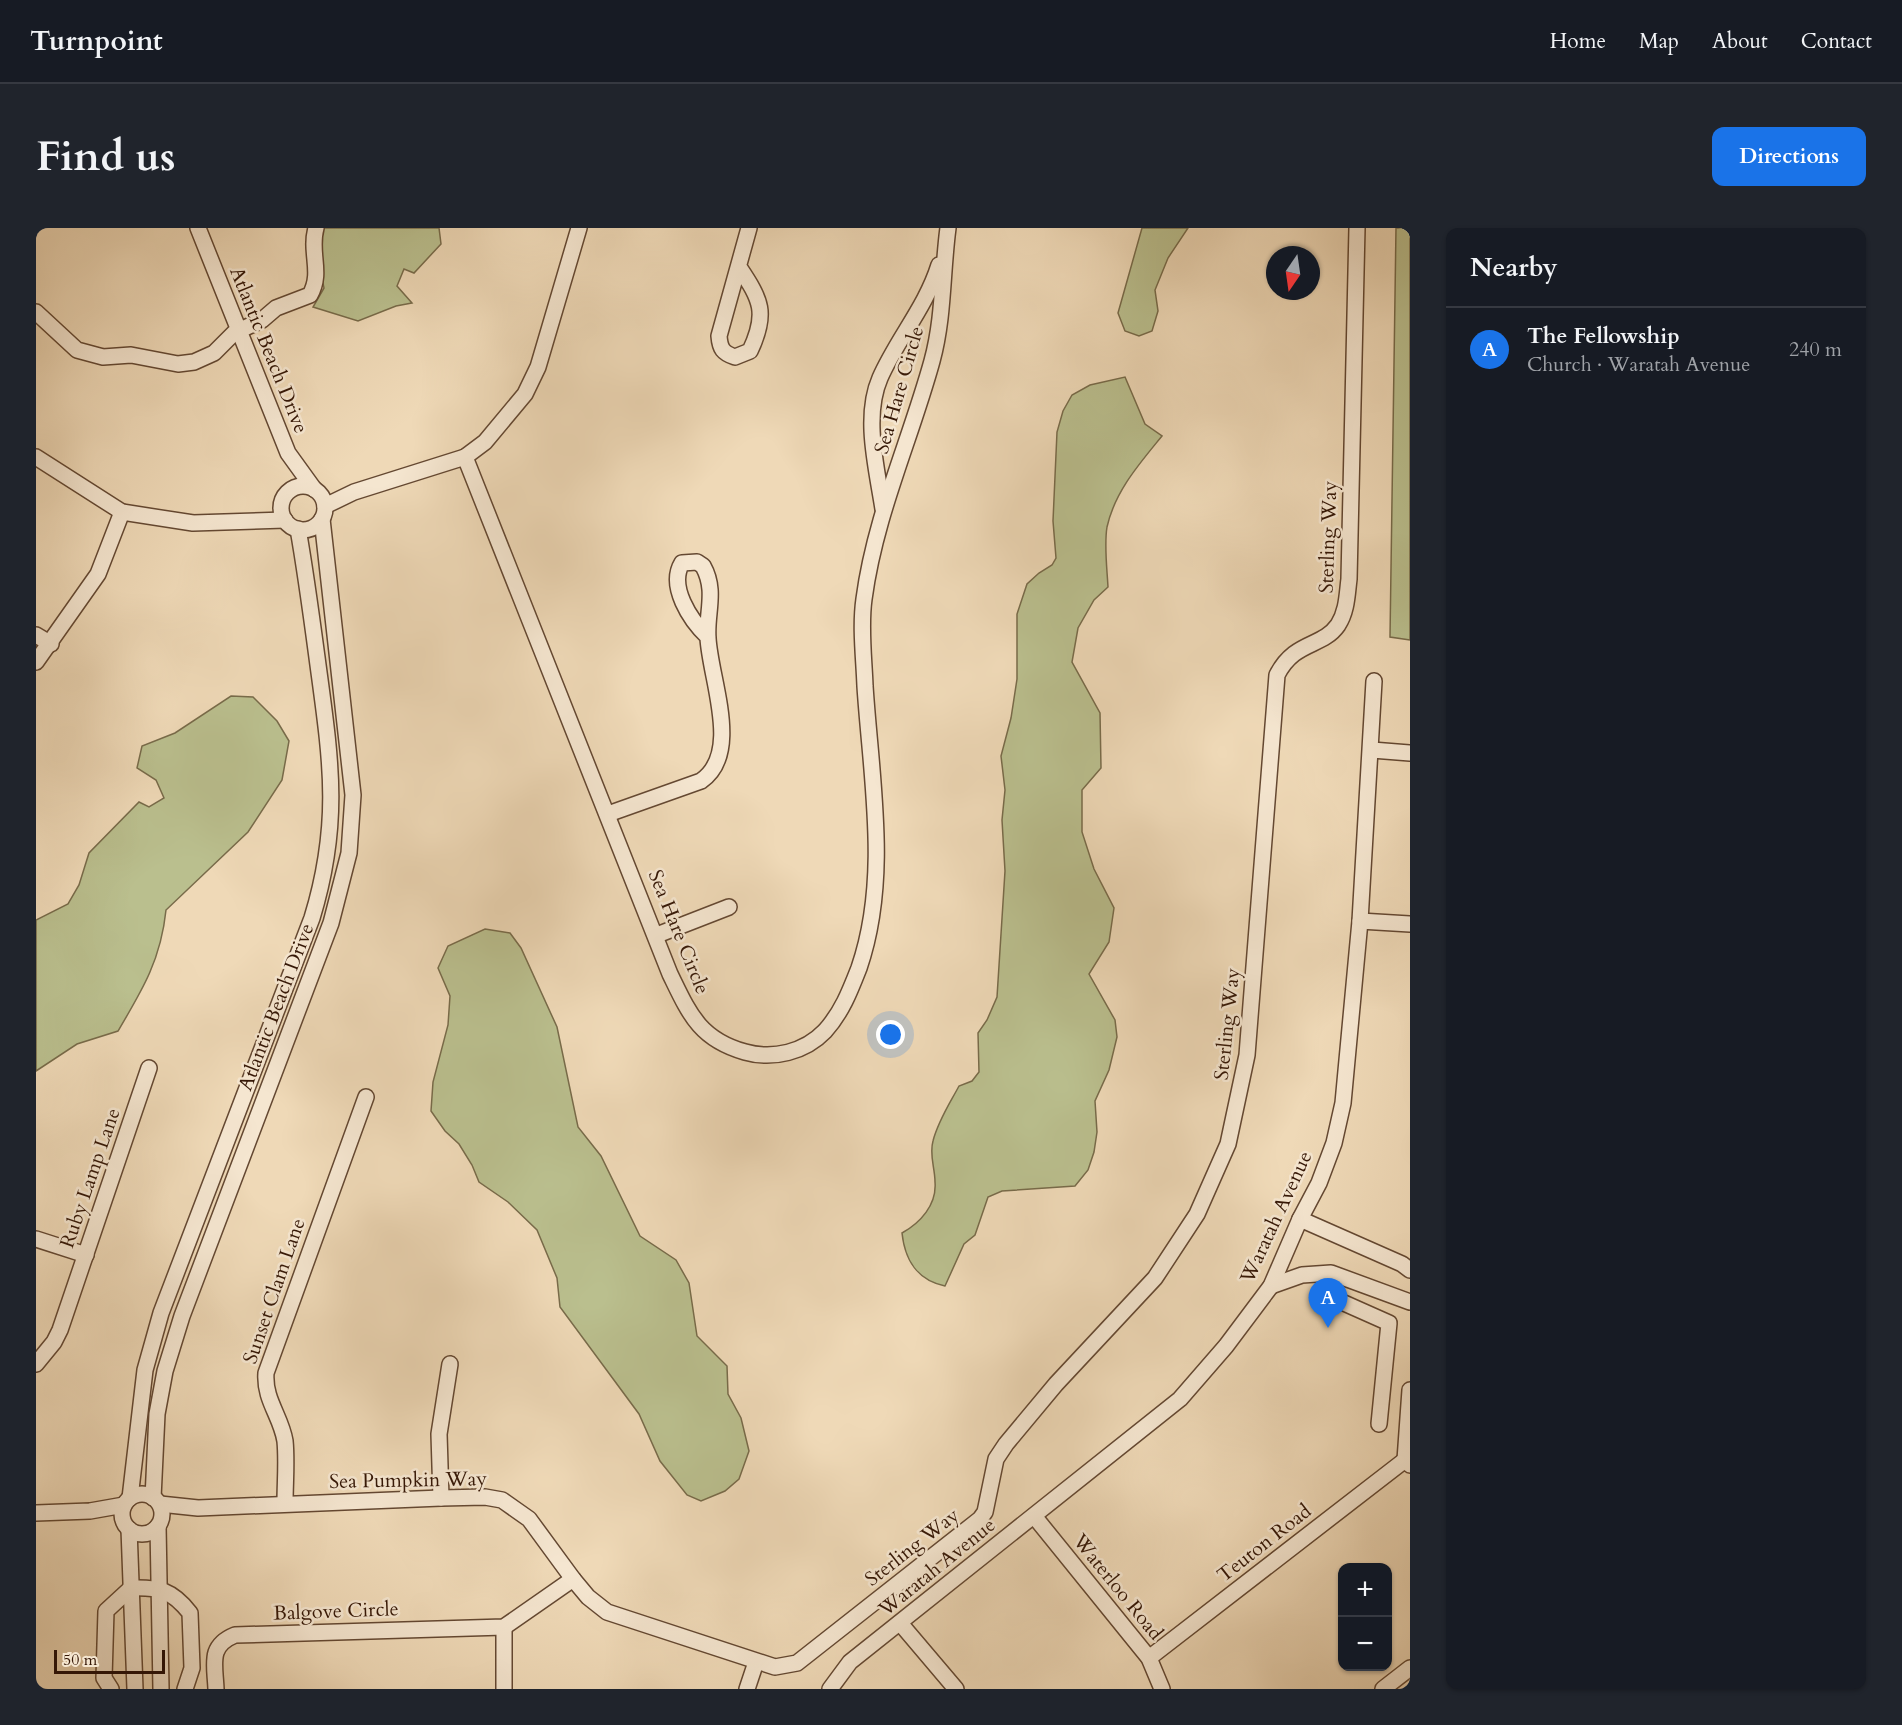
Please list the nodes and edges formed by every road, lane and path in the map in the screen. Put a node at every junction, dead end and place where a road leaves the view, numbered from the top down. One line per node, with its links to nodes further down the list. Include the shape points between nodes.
1 (198, 228): 9 (street, Atlantic Beach Drive)
2 (316, 228): 9 (street, via 312,242 317,282 310,296 276,308 262,320)
3 (579, 228): 12 (street, via 538,366 525,394 485,442)
4 (749, 228): 7 (street)
5 (1357, 228): 70 (street, Sterling Way, via 1346,607 1337,627 1294,652 1277,675 1247,1055 1228,1144 1197,1214 1155,1278 1056,1384 996,1459 986,1512 980,1519 797,1663)
6 (947, 235): 15 (street, Sea Hare Circle, via 941,312 932,360); 15 (street, Sea Hare Circle, via 924,302 886,365 874,399 873,427)
7 (739, 267): 7 (street, via 718,336 725,354 735,357 750,351 761,317 756,292)
8 (36, 312): 9 (street, via 77,350 103,357 131,355 178,364 194,362 214,353)
9 (238, 331): 10 (street, Atlantic Beach Drive)
10 (288, 453): 13 (street, Atlantic Beach Drive); 14 (street, Atlantic Beach Drive)
11 (36, 457): 16 (street)
12 (465, 457): 14 (street); 28 (street, Sea Hare Circle)
13 (289, 491): 14 (street, via 301,486); 17 (street, via 284,496)
14 (320, 502): 18 (street, via 312,528); 24 (street, Atlantic Beach Drive)
15 (883, 509): 34 (street, Sea Hare Circle, via 867,577 862,624 876,837 875,899 865,951 843,1009 818,1039 801,1049 778,1055 754,1055 734,1049 707,1035 690,1014 670,974)
16 (122, 512): 17 (street, via 193,523); 21 (street, via 98,574)
17 (283, 515): 18 (street)
18 (298, 529): 25 (street, Atlantic Beach Drive)
19 (36, 635): 21 (street)
20 (708, 637): 28 (street, via 720,722 717,765 701,781)
21 (51, 644): 22 (street)
22 (36, 662)
23 (1374, 681): 26 (street, Waratah Avenue)
24 (346, 737): 25 (street); 32 (street, Atlantic Beach Drive, via 353,822)
25 (328, 739): 30 (street, Atlantic Beach Drive, via 333,794 331,828 324,879)
26 (1372, 750): 27 (street); 31 (street, Waratah Avenue)
27 (1410, 753)
28 (608, 814): 34 (street, Sea Hare Circle)
29 (729, 907): 34 (street)
30 (312, 918): 32 (street); 37 (street, Atlantic Beach Drive)
31 (1359, 921): 33 (street); 39 (street, Waratah Avenue, via 1343,1102 1319,1184)
32 (332, 923): 38 (street, Atlantic Beach Drive)
33 (1410, 924)
34 (657, 935)
35 (150, 1068): 41 (street, Ruby Lamp Lane)
36 (366, 1097): 56 (street, Sunset Clam Lane, via 266,1374 266,1392 285,1442)
37 (241, 1104): 38 (street); 44 (street, Atlantic Beach Drive)
38 (259, 1112): 45 (street, Atlantic Beach Drive)
39 (1300, 1219): 42 (street); 43 (street, Waratah Avenue)
40 (36, 1239): 41 (street)
41 (86, 1255): 49 (street, Ruby Lamp Lane, via 60,1330)
42 (1410, 1270)
43 (1271, 1286): 46 (street, via 1302,1275 1330,1273); 60 (street, Waratah Avenue, via 1180,1399)
44 (169, 1292): 45 (street); 57 (street, Atlantic Beach Drive, via 145,1370)
45 (188, 1298): 58 (street, Atlantic Beach Drive, via 165,1371 158,1414)
46 (1407, 1301): 48 (street)
47 (1344, 1303): 48 (street)
48 (1389, 1323): 52 (street)
49 (36, 1364)
50 (450, 1364): 55 (street, via 439,1434)
51 (1410, 1397): 52 (street); 54 (street)
52 (1381, 1402): 53 (street)
53 (1379, 1424)
54 (1408, 1463): 68 (street, Teuton Road)
55 (441, 1498): 56 (street, Sea Pumpkin Way); 61 (street, Sea Pumpkin Way, via 485,1497 514,1506 529,1519)
56 (285, 1503): 58 (street, Sea Pumpkin Way)
57 (127, 1512): 58 (street, via 142,1494); 58 (street, via 139,1533 149,1532); 59 (street); 63 (street, Atlantic Beach Drive)
58 (158, 1512): 62 (street, Atlantic Beach Drive)
59 (36, 1513)
60 (1034, 1516): 64 (street, Waratah Avenue); 68 (street, Waterloo Road)
61 (573, 1579): 65 (street); 69 (street, Sea Pumpkin Way, via 588,1598 607,1612)
62 (158, 1587): 63 (street); 66 (street, Atlantic Beach Drive); 75 (street, via 190,1612 192,1668)
63 (131, 1588): 67 (street, Atlantic Beach Drive); 72 (street, via 105,1615 104,1682)
64 (900, 1623): 79 (street, Waratah Avenue, via 850,1662); 80 (street)
65 (504, 1627): 76 (street, Balgove Circle, via 235,1635 217,1648); 77 (street)
66 (159, 1646): 67 (street); 74 (street, Atlantic Beach Drive)
67 (133, 1647): 73 (street, Atlantic Beach Drive)
68 (1149, 1658): 81 (street, Waterloo Road)
69 (756, 1662): 70 (street, Sea Pumpkin Way); 78 (street)
70 (775, 1667)
71 (1410, 1668): 82 (street)
72 (111, 1689)
73 (135, 1689)
74 (161, 1689)
75 (184, 1689)
76 (216, 1689)
77 (504, 1689)
78 (747, 1689)
79 (831, 1689)
80 (956, 1689)
81 (1162, 1689)
82 (1383, 1689)

